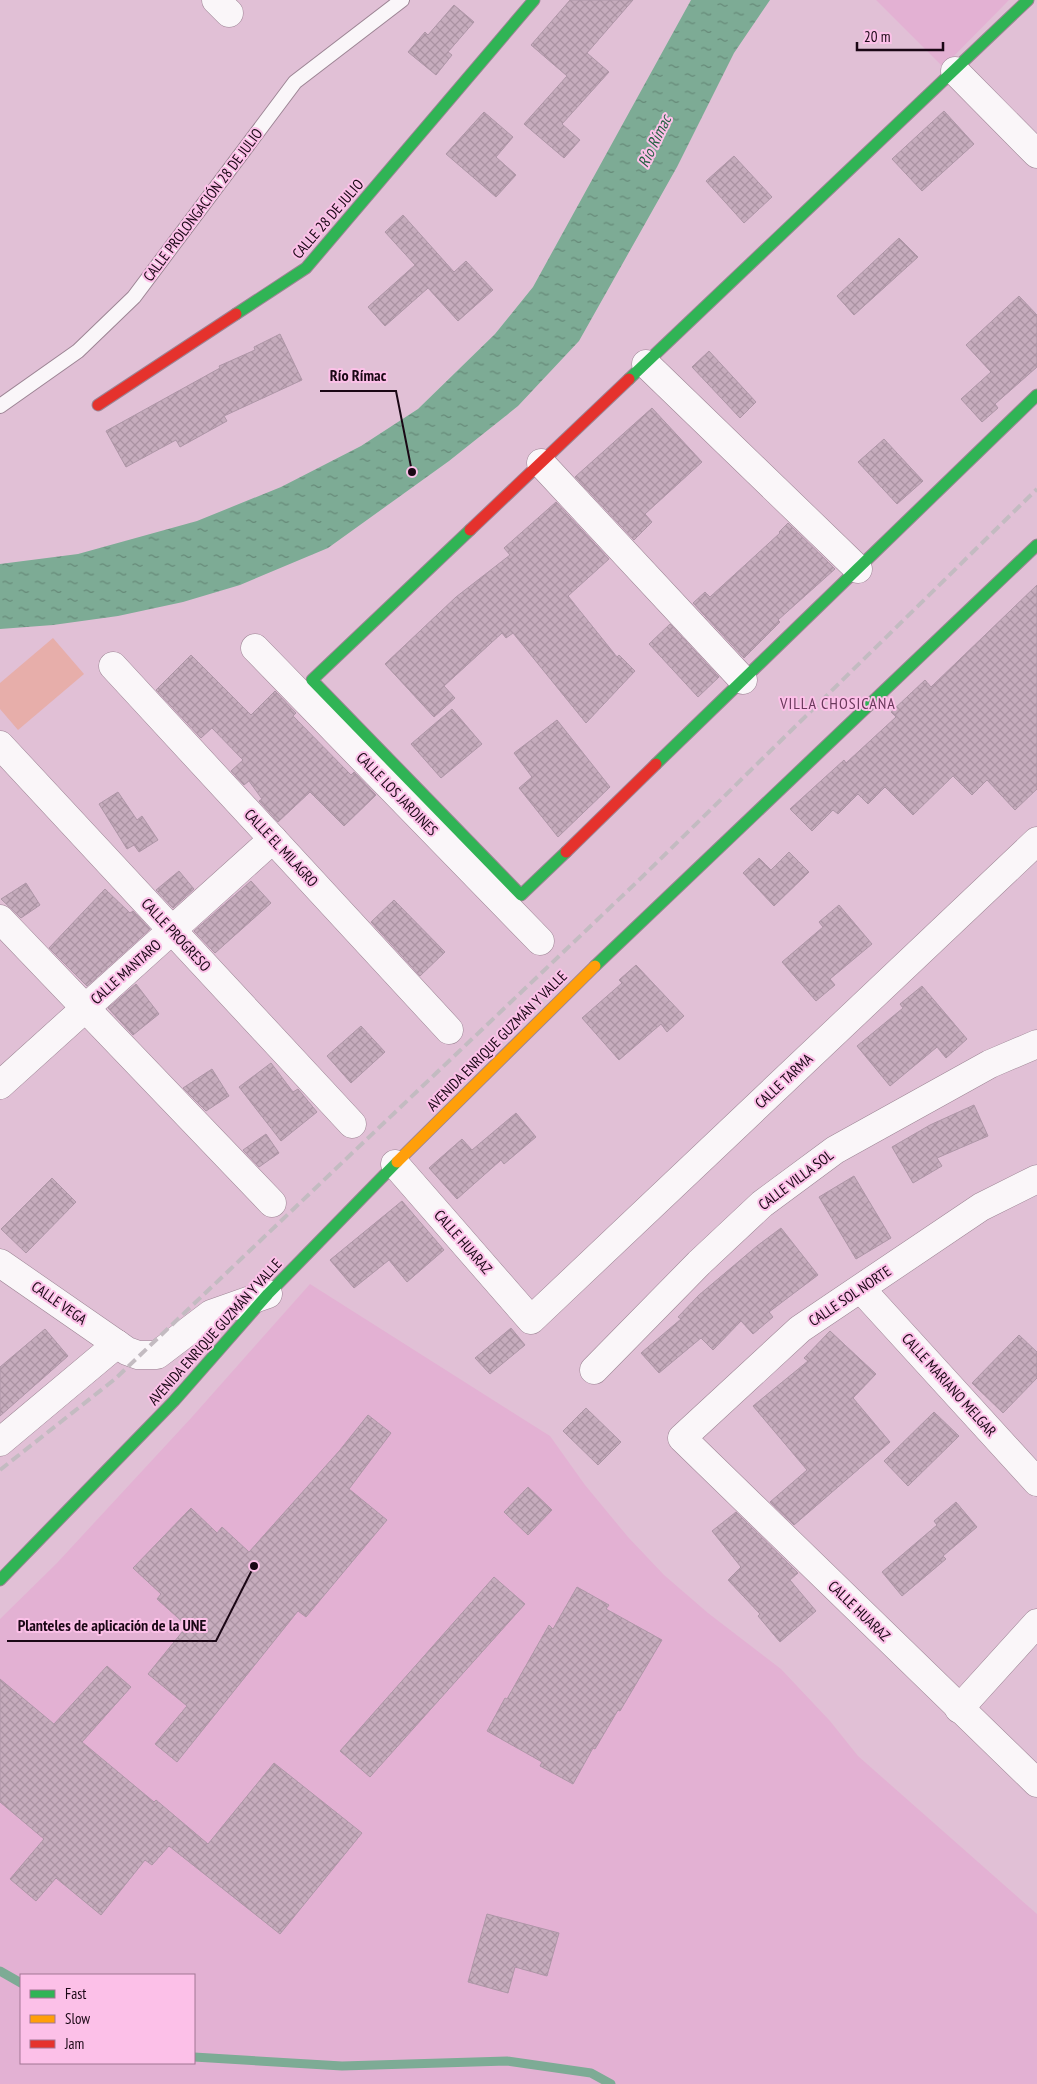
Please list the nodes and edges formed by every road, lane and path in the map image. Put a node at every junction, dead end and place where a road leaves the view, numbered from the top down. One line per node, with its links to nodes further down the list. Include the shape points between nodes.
1 (402, 0): 9 (lane, CALLE PROLONGACIÓN 28 DE JULIO, via 295,82 134,297 78,351)
2 (534, 0): 8 (street, CALLE 28 DE JULIO, via 306,268)
3 (1028, 0): 4 (street)
4 (955, 71): 5 (street); 6 (street)
5 (1037, 154)
6 (646, 364): 10 (street); 12 (street)
7 (1037, 395): 12 (street)
8 (98, 405)
9 (0, 406)
10 (541, 463): 15 (street); 15 (street, via 312,680 521,895)
11 (1037, 545): 27 (street, AVENIDA ENRIQUE GUZMÁN Y VALLE, via 580,981)
12 (858, 569): 15 (street)
13 (255, 648): 21 (street, CALLE LOS JARDINES)
14 (113, 666): 17 (street, CALLE EL MILAGRO)
15 (743, 680)
16 (0, 745): 20 (street, CALLE PROGRESO)
17 (273, 839): 20 (street, CALLE MANTARO); 23 (street, CALLE EL MILAGRO)
18 (1037, 841): 33 (street, CALLE TARMA)
19 (0, 919): 22 (street)
20 (171, 931): 22 (street, CALLE MANTARO); 26 (street, CALLE PROGRESO)
21 (540, 941)
22 (86, 1007): 25 (street, CALLE MANTARO); 29 (street)
23 (450, 1030)
24 (1037, 1044): 35 (street, CALLE VILLA SOL, via 990,1064 835,1150 762,1204)
25 (0, 1085)
26 (352, 1124)
27 (395, 1164): 32 (street, AVENIDA ENRIQUE GUZMÁN Y VALLE); 33 (street, CALLE HUARAZ)
28 (1037, 1179): 31 (street, CALLE SOL NORTE, via 981,1206)
29 (272, 1203)
30 (0, 1263): 34 (street, CALLE VEGA)
31 (861, 1289): 36 (street, CALLE SOL NORTE, via 800,1329); 38 (street, CALLE MARIANO MELGAR)
32 (268, 1294): 34 (street, CALLE VEGA, via 211,1314 157,1355 138,1355); 39 (street, AVENIDA ENRIQUE GUZMÁN Y VALLE, via 174,1401)
33 (531, 1320)
34 (117, 1344): 37 (street)
35 (594, 1370)
36 (682, 1438): 41 (street, CALLE HUARAZ)
37 (0, 1442)
38 (1037, 1482)
39 (0, 1580)
40 (1037, 1623): 41 (street)
41 (959, 1709): 42 (street, CALLE HUARAZ)
42 (1037, 1783)

